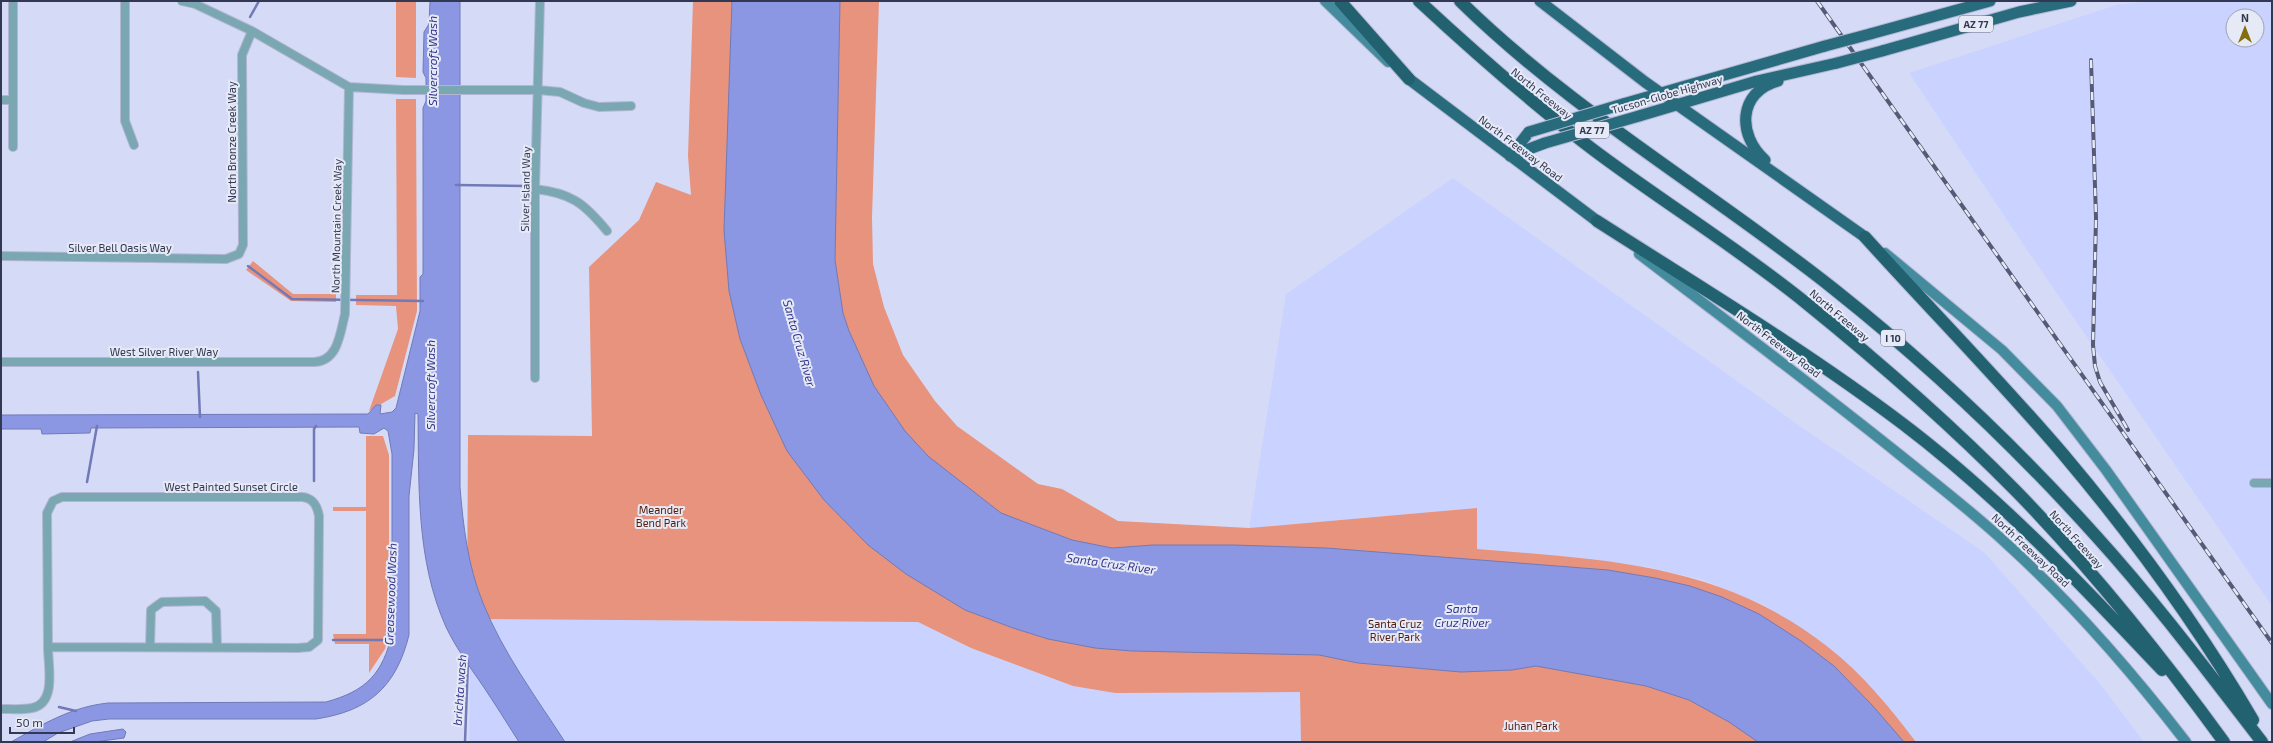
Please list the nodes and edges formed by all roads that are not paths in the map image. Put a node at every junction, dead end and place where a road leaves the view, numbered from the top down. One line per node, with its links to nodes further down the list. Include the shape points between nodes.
1 (13, 1): 19 (street)
2 (125, 1): 22 (street, via 125,121)
3 (182, 1): 12 (street, via 195,4)
4 (540, 1): 16 (street, Silver Island Way)
5 (1325, 1): 14 (main road, North Freeway Road, via 1360,37)
6 (1340, 1): 14 (highway)
7 (1418, 1): 42 (highway, North Freeway / I 10, via 1534,104 1804,301 1921,401 2015,491 2065,544 2124,610)
8 (1460, 1): 45 (highway, North Freeway / I 10, via 1507,44 1599,119 1766,236 1870,319 1939,379 2096,535 2167,619)
9 (1540, 1): 17 (highway)
10 (1990, 1): 17 (highway, Tucson-Globe Highway / AZ 77, bridge)
11 (2071, 1): 13 (highway, Tucson-Globe Highway / AZ 77, bridge, via 2019,12)
12 (252, 31): 15 (street); 31 (street, North Bronze Creek Way, via 242,55)
13 (1809, 70): 21 (highway, Tucson-Globe Highway / AZ 77, via 1756,81); 26 (highway, via 1763,88 1750,103 1745,120 1747,136 1754,149)
14 (1409, 79): 24 (highway, North Freeway Road)
15 (349, 87): 16 (street); 32 (street, North Mountain Creek Way, via 345,314 336,346)
16 (538, 90): 20 (street, via 560,92 600,107); 25 (street, Silver Island Way)
17 (1662, 94): 21 (highway); 24 (highway, Tucson-Globe Highway / AZ 77, bridge, via 1529,132)
18 (1, 100): 19 (street)
19 (13, 100): 23 (street)
20 (631, 106)
21 (1679, 106): 24 (highway, Tucson-Globe Highway / AZ 77, bridge, via 1544,143); 26 (highway)
22 (134, 145)
23 (13, 146)
24 (1510, 156): 27 (highway, North Freeway Road)
25 (535, 189): 28 (street, via 555,191 572,197 588,208); 34 (street, Silver Island Way)
26 (1799, 189): 29 (highway)
27 (1597, 221): 42 (highway, via 1835,375 1904,425 2024,527 2102,606); 43 (main road, North Freeway Road, via 1853,417 1983,522 2038,572 2089,625)
28 (607, 231)
29 (1865, 237): 40 (main road, via 1988,337 2057,406 2111,477); 46 (highway, via 2025,411 2097,496 2206,643)
30 (1, 256): 31 (street, Silver Bell Oasis Way, via 226,259)
31 (241, 257)
32 (328, 361): 33 (street, West Silver River Way)
33 (1, 362)
34 (535, 378)
35 (2254, 483): 36 (street)
36 (2272, 483)
37 (150, 647): 38 (street, West Painted Sunset Circle); 38 (street, via 151,610 162,602 205,602 216,611); 39 (street, West Painted Sunset Circle)
38 (216, 647): 39 (street, West Painted Sunset Circle, via 315,646 320,631 319,523 316,498 68,496 50,499 47,513)
39 (48, 648): 41 (street, West Painted Sunset Circle, via 48,696 43,704 31,709)
40 (2272, 704)
41 (1, 709)
42 (2213, 727): 44 (highway, North Freeway / I 10)
43 (2186, 742)
44 (2224, 742)
45 (2262, 742)
46 (2266, 742)

